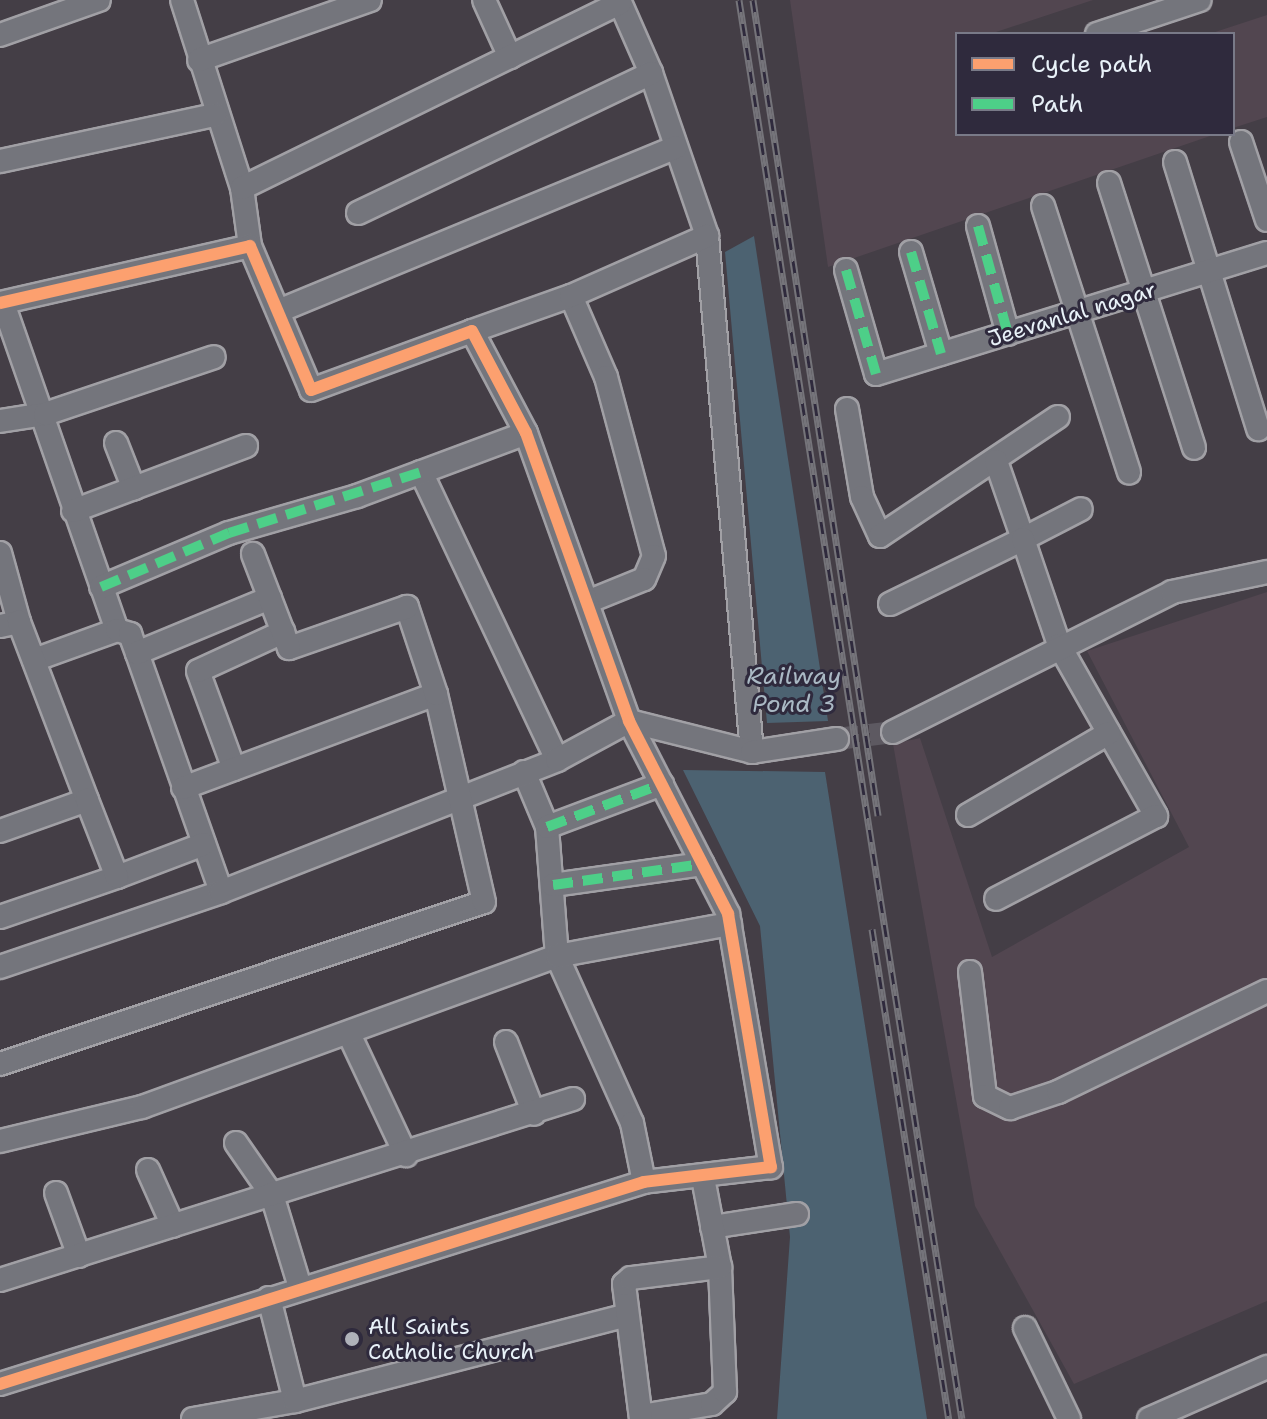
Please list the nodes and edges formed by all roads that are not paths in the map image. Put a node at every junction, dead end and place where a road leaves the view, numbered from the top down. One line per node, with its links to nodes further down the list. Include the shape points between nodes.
1 (99, 0): 8 (street)
2 (182, 0): 10 (street)
3 (370, 0): 10 (street)
4 (484, 0): 9 (street)
5 (1200, 0): 7 (street)
6 (620, 1): 9 (street); 11 (street)
7 (1103, 32)
8 (0, 35)
9 (510, 57): 18 (street)
10 (199, 60): 12 (street)
11 (651, 73): 14 (street); 20 (street)
12 (215, 115): 15 (street); 18 (street)
13 (1241, 142): 21 (street)
14 (676, 147): 23 (street); 32 (street)
15 (0, 161)
16 (1175, 162): 28 (street)
17 (1109, 183): 29 (street)
18 (242, 188): 24 (street)
19 (1043, 206): 33 (street)
20 (358, 213)
21 (1267, 220)
22 (978, 226): 35 (street)
23 (707, 236): 30 (street); 72 (street)
24 (250, 246): 31 (street); 32 (street)
25 (911, 252): 36 (street)
26 (1267, 253): 28 (street, Jeevanlal nagar)
27 (846, 270): 36 (street, Jeevanlal nagar, via 876,374)
28 (1207, 272): 29 (street, Jeevanlal nagar); 42 (street)
29 (1143, 292): 33 (street, Jeevanlal nagar); 46 (street)
30 (571, 296): 34 (street); 59 (street, via 606,377 654,556 644,579)
31 (1, 303): 39 (street)
32 (281, 310): 34 (street, via 311,390)
33 (1074, 314): 35 (street, Jeevanlal nagar); 49 (street)
34 (472, 331): 43 (street)
35 (1008, 334): 36 (street, Jeevanlal nagar)
36 (941, 354)
37 (214, 357): 39 (street)
38 (847, 409): 47 (street, via 862,497 880,536)
39 (45, 414): 41 (street); 52 (street)
40 (1058, 417): 47 (street)
41 (0, 421)
42 (1258, 429)
43 (526, 433): 48 (street); 59 (street)
44 (116, 443): 50 (street)
45 (246, 446): 50 (street)
46 (1194, 448)
47 (996, 461): 53 (street)
48 (421, 472): 57 (street, via 229,533); 73 (street)
49 (1129, 472)
50 (134, 489): 52 (street)
51 (1081, 509): 53 (street)
52 (73, 511): 57 (street)
53 (1023, 539): 60 (street); 64 (street)
54 (0, 553): 61 (street)
55 (253, 554): 58 (street)
56 (1267, 572): 64 (street, via 1172,592)
57 (101, 587): 62 (street)
58 (270, 598): 63 (street); 65 (street)
59 (587, 602): 68 (street)
60 (890, 604)
61 (10, 624): 66 (street)
62 (117, 630): 65 (street, via 130,634); 66 (street)
63 (283, 632): 67 (street, via 289,648 407,607); 74 (street, via 198,671)
64 (1059, 645): 69 (street); 70 (street)
65 (137, 653): 77 (street)
66 (34, 660): 79 (street)
67 (436, 694): 74 (street); 78 (street)
68 (629, 721): 72 (street); 73 (street); 76 (street)
69 (893, 732)
70 (1109, 733): 80 (street); 88 (street, via 1156,816)
71 (837, 739): 72 (street)
72 (752, 752)
73 (557, 760): 75 (street)
74 (234, 769): 77 (street)
75 (524, 772): 78 (street); 81 (street)
76 (662, 784): 81 (street); 84 (street)
77 (183, 788): 83 (street)
78 (461, 795): 87 (street); 97 (street, via 484,902)
79 (87, 800): 82 (street); 85 (street)
80 (968, 815)
81 (547, 827): 86 (street)
82 (0, 831)
83 (204, 844): 85 (street); 87 (street)
84 (703, 864): 86 (street); 90 (street)
85 (117, 877): 89 (street)
86 (553, 885): 91 (street)
87 (221, 892): 92 (street)
88 (996, 899)
89 (0, 917)
90 (730, 924): 91 (street); 104 (street, via 771,1167)
91 (557, 956): 95 (street); 105 (street, via 632,1123)
92 (0, 967)
93 (970, 972): 94 (street, via 985,1096 1010,1108 1072,1086)
94 (1267, 991)
95 (349, 1034): 100 (street, via 142,1107); 102 (street)
96 (506, 1042): 99 (street)
97 (0, 1064)
98 (573, 1099): 99 (street)
99 (534, 1114): 102 (street)
100 (0, 1141)
101 (236, 1143): 107 (street)
102 (406, 1155): 107 (street)
103 (148, 1170): 109 (street)
104 (703, 1178): 105 (street); 110 (street)
105 (644, 1182): 114 (street)
106 (56, 1193): 111 (street)
107 (272, 1195): 109 (street); 114 (street)
108 (797, 1214): 110 (street)
109 (173, 1226): 111 (street)
110 (712, 1227): 112 (street)
111 (79, 1256): 113 (street)
112 (720, 1267): 116 (street, via 628,1280 623,1290); 121 (street, via 725,1392 712,1404)
113 (0, 1280)
114 (300, 1287): 115 (street)
115 (269, 1298): 119 (street); 120 (street)
116 (627, 1315): 120 (street); 121 (street)
117 (1025, 1328): 123 (street)
118 (1267, 1367): 124 (street)
119 (0, 1384)
120 (295, 1401): 122 (street)
121 (641, 1417)
122 (193, 1419)
123 (1069, 1419)
124 (1149, 1419)

